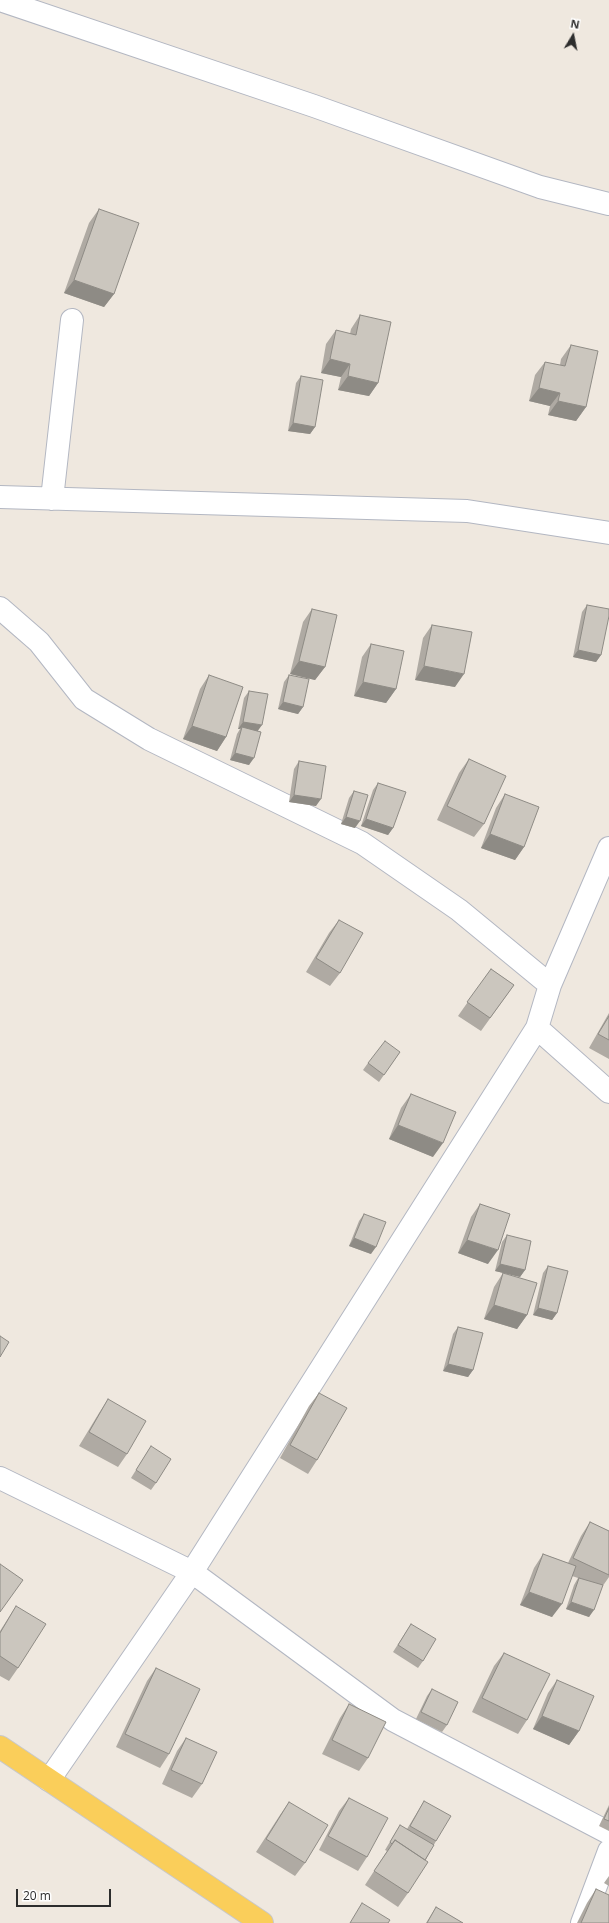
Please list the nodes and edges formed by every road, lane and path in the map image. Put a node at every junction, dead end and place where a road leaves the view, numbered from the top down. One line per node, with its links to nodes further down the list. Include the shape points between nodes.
1 (0, 0): 2 (street, via 314,106 540,187)
2 (609, 204)
3 (72, 320): 5 (street)
4 (0, 497): 5 (street)
5 (52, 498): 6 (street, via 467,511)
6 (609, 533)
7 (0, 608): 9 (street, via 39,642 84,699 149,739 362,843 459,910)
8 (609, 848): 9 (street)
9 (550, 985): 10 (street)
10 (537, 1028): 11 (street); 13 (street)
11 (609, 1092)
12 (0, 1478): 13 (street)
13 (192, 1572): 15 (street); 16 (street, via 393,1720)
14 (0, 1747): 15 (main road)
15 (49, 1780): 18 (main road)
16 (609, 1833)
17 (609, 1851): 19 (street)
18 (262, 1923)
19 (582, 1923)

